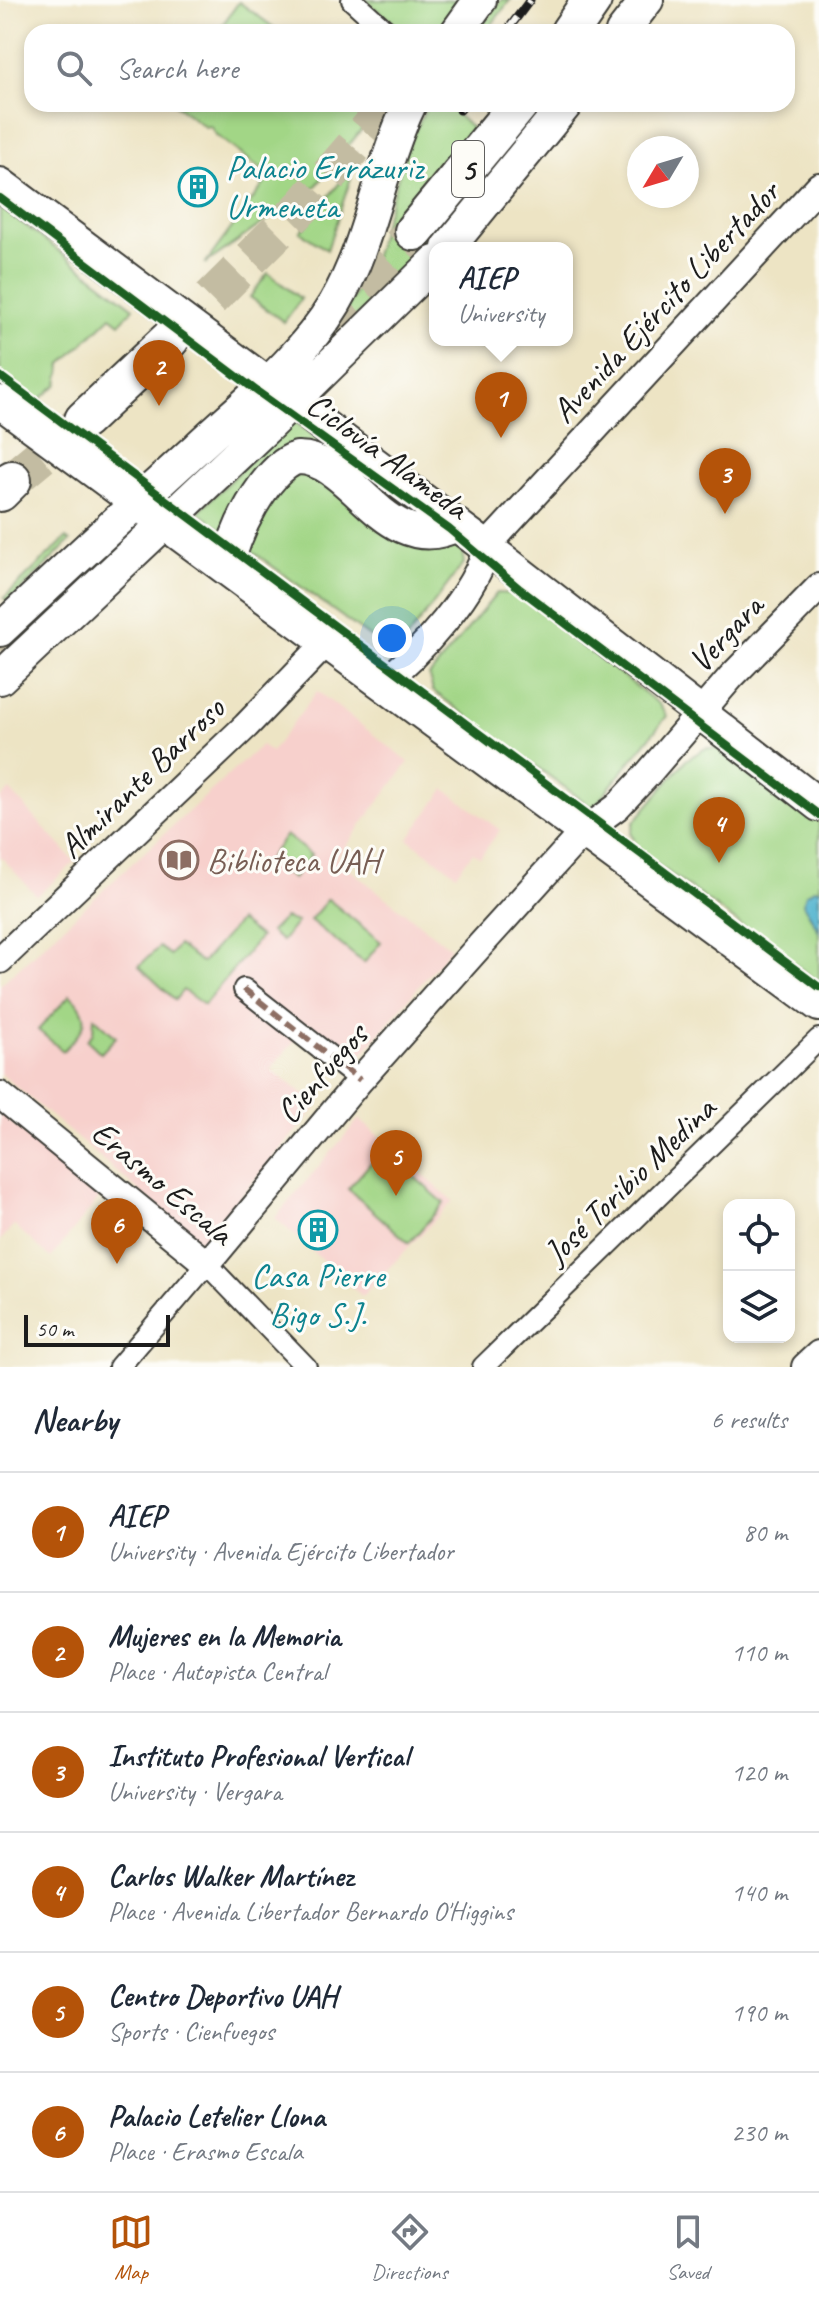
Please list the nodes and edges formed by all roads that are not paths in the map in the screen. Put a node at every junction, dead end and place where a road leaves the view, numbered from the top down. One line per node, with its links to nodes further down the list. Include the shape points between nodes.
1 (352, 0): 5 (street)
2 (480, 0): 6 (main road)
3 (592, 0): 7 (highway)
4 (647, 0): 8 (main road)
5 (378, 24)
6 (463, 24)
7 (576, 24)
8 (628, 24)
9 (407, 112): 17 (main road, via 359,253 340,293 312,335)
10 (514, 112): 15 (highway, 5)
11 (559, 112): 14 (main road)
12 (0, 184): 17 (main road)
13 (819, 186): 24 (street, Avenida Ejército Libertador)
14 (453, 242)
15 (425, 246): 18 (main road)
16 (170, 339): 20 (highway)
17 (268, 383): 18 (main road); 21 (main road)
18 (294, 402): 22 (main road); 23 (main road)
19 (2, 408): 21 (main road)
20 (84, 420)
21 (137, 502): 22 (main road); 27 (main road)
22 (166, 523): 25 (main road); 29 (main road)
23 (457, 525): 24 (main road); 25 (main road, via 432,534 409,531 319,464 297,458 280,468 244,518)
24 (486, 547): 30 (street, Avenida Ejército Libertador, via 479,572 415,657); 31 (main road)
25 (228, 569): 28 (main road)
26 (819, 587): 31 (street, Vergara)
27 (0, 630)
28 (327, 642): 30 (main road); 34 (street, Almirante Barroso)
29 (0, 678)
30 (382, 682): 33 (main road)
31 (700, 714): 32 (main road); 33 (street, Vergara, via 621,802)
32 (819, 805)
33 (584, 831): 36 (main road); 38 (street, Cienfuegos)
34 (0, 960)
35 (244, 989): 38 (street)
36 (819, 1005)
37 (819, 1039): 44 (street, José Toribio Medina)
38 (360, 1080): 40 (street, Cienfuegos)
39 (0, 1095): 40 (street, Erasmo Escala)
40 (207, 1264): 42 (street, Cienfuegos); 43 (street, Erasmo Escala)
41 (819, 1355): 45 (main road)
42 (119, 1367)
43 (306, 1367)
44 (483, 1367)
45 (806, 1367)

